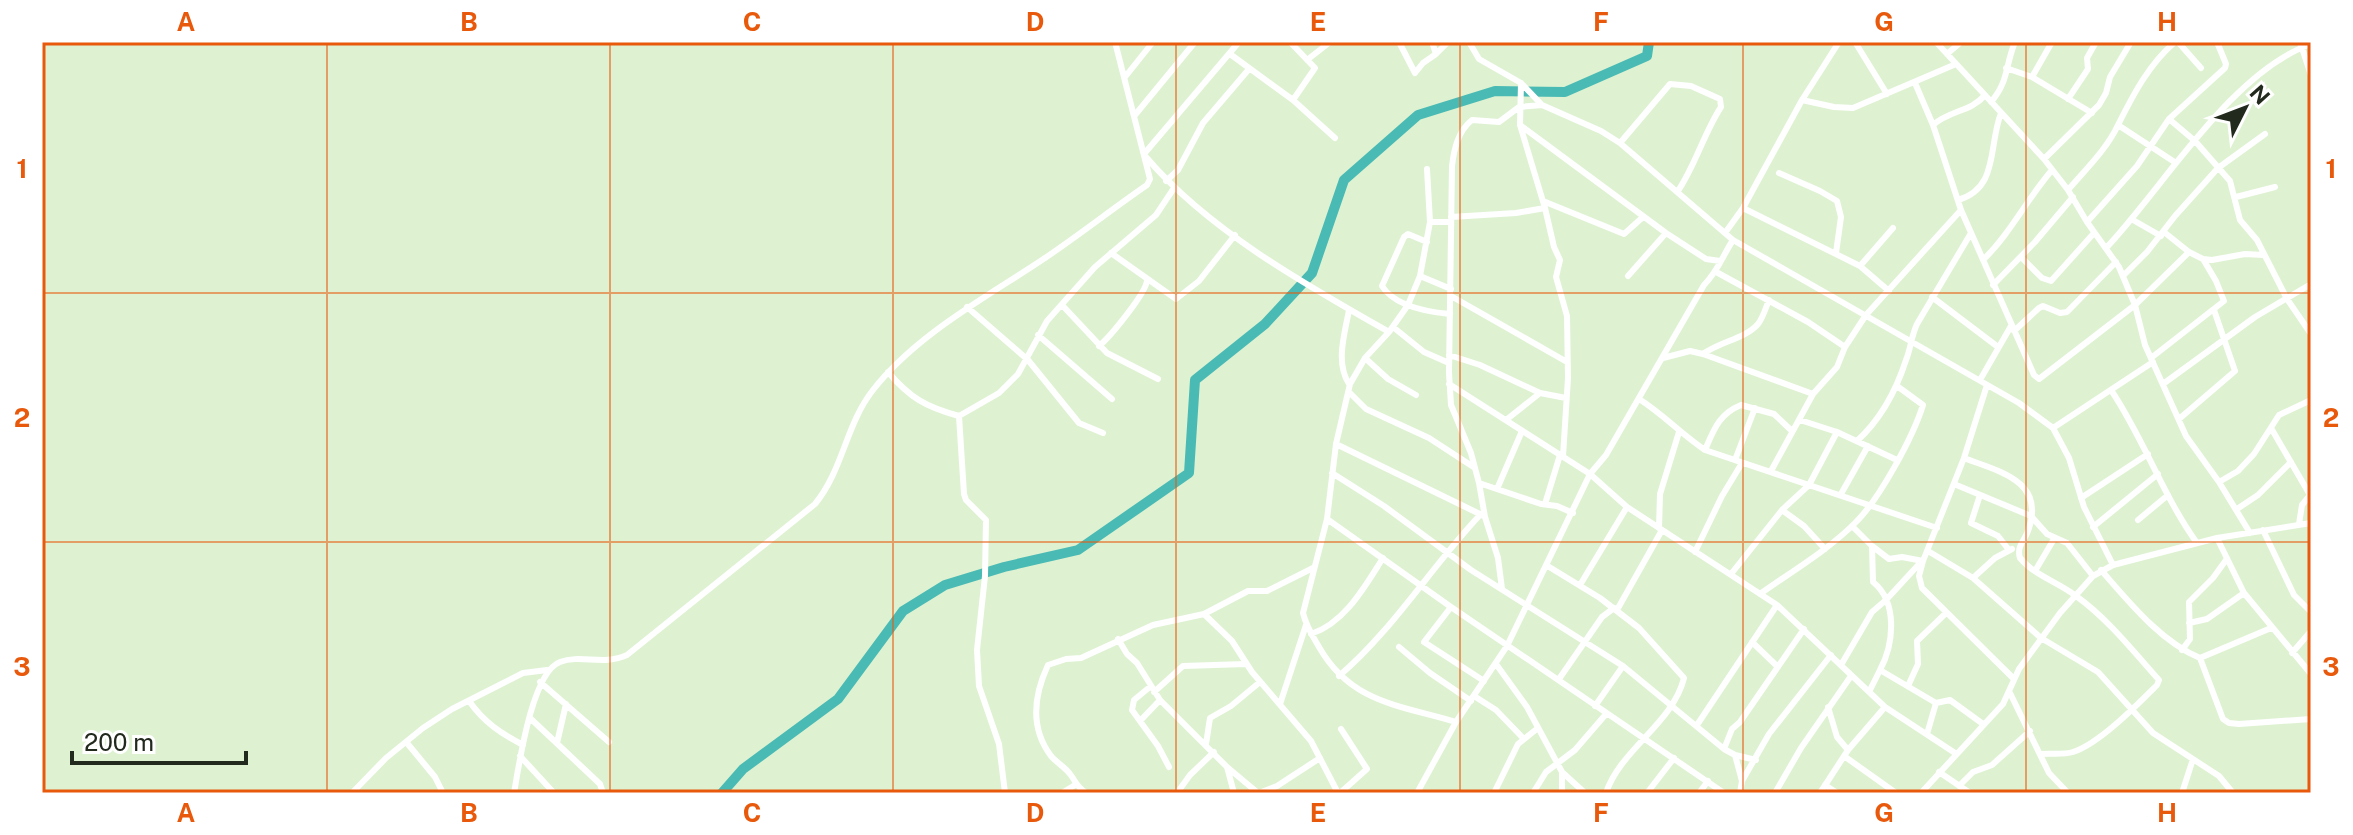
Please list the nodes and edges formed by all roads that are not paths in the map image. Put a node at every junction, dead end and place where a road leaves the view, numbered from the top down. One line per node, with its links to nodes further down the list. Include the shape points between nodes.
1 (1115, 42): 32 (street)
2 (1153, 42): 32 (street)
3 (1195, 42): 46 (street)
4 (1239, 42): 23 (street)
5 (1290, 42): 26 (street)
6 (1330, 42): 26 (street)
7 (1399, 42): 24 (street, via 1415,73)
8 (1432, 42): 24 (street)
9 (1448, 42): 24 (street)
10 (1469, 42): 34 (street, via 1479,59)
11 (1839, 42): 40 (street)
12 (1855, 42): 36 (street)
13 (1936, 42): 25 (street)
14 (1961, 42): 25 (street)
15 (2052, 42): 33 (street)
16 (2096, 42): 38 (street, via 2087,58 2088,69)
17 (2131, 42): 45 (street)
18 (2176, 42): 29 (street); 50 (street, via 2147,74)
19 (2217, 42): 47 (street, via 2225,68)
20 (2013, 43): 28 (street)
21 (2311, 44): 22 (street)
22 (2301, 45): 31 (street); 53 (street, via 2240,93)
23 (1230, 54): 30 (street); 56 (street)
24 (1436, 54)
25 (1947, 54): 27 (street)
26 (1307, 60): 39 (street, via 1315,70)
27 (1956, 64): 35 (street); 37 (street)
28 (2006, 68): 33 (street); 41 (street, via 2005,85)
29 (2201, 68)
30 (1249, 69): 39 (street); 63 (street, via 1203,123 1178,170)
31 (2311, 75)
32 (1125, 77): 46 (street)
33 (2032, 77): 38 (street)
34 (1521, 83): 42 (street); 43 (street)
35 (1915, 83): 36 (street); 49 (street)
36 (1887, 94): 40 (street, via 1853,108)
37 (1985, 95): 41 (street); 49 (street, via 1974,106 1946,114)
38 (2068, 99): 45 (street)
39 (1293, 100): 52 (street)
40 (1802, 100): 72 (street)
41 (1991, 102): 44 (street)
42 (1542, 105): 43 (street); 54 (street)
43 (1519, 107): 48 (street); 75 (street, via 1499,122 1477,119 1466,124 1452,166)
44 (2001, 113): 57 (street); 70 (street, via 1985,181 1971,196)
45 (2092, 113): 57 (street)
46 (1135, 115): 56 (street)
47 (2169, 119): 53 (street); 55 (street)
48 (1520, 125): 71 (street); 74 (street)
49 (1933, 125): 70 (street)
50 (2118, 125): 55 (street); 66 (street)
51 (2265, 134): 59 (street)
52 (1335, 138)
53 (2195, 141): 58 (street); 59 (street)
54 (1620, 143): 67 (street); 67 (street, via 1670,84 1717,97 1721,107)
55 (2149, 146): 58 (street); 78 (street)
56 (1144, 154): 63 (street); 114 (street, via 1147,185)
57 (2044, 159): 61 (street)
58 (2176, 163): 76 (street)
59 (2218, 168): 69 (street); 84 (street)
60 (1427, 169): 77 (street)
61 (2052, 170): 66 (street); 95 (street)
62 (1779, 173): 91 (street, via 1837,201 1841,217)
63 (1166, 181): 65 (street)
64 (2275, 187): 69 (street)
65 (1174, 188): 85 (street); 90 (street, via 1148,223)
66 (2068, 190): 68 (street)
67 (1678, 191): 81 (street)
68 (2073, 197): 78 (street); 93 (street)
69 (2236, 197): 92 (street, via 2240,220)
70 (1958, 200): 73 (street)
71 (1544, 204): 74 (street, via 1624,234); 75 (street, via 1516,213); 136 (street, via 1560,260 1556,272 1567,316)
72 (1743, 208): 81 (street); 91 (street)
73 (1961, 210): 82 (street); 106 (street)
74 (1643, 217): 80 (street)
75 (1451, 220): 77 (street); 107 (street)
76 (2133, 220): 84 (street); 88 (street)
77 (1430, 222): 87 (street)
78 (2087, 222): 83 (street)
79 (1893, 228): 98 (street)
80 (1666, 233): 96 (street, via 1706,259); 102 (street)
81 (1725, 233): 86 (street)
82 (1971, 233): 95 (street); 108 (street)
83 (2094, 233): 88 (street); 93 (street, via 2051,281)
84 (2163, 234): 89 (street); 100 (street)
85 (1235, 235): 103 (street, via 1199,281 1178,298); 115 (street)
86 (1733, 240): 96 (street); 118 (street)
87 (1427, 242): 101 (street); 112 (street, via 1404,237 1382,282 1389,295)
88 (2106, 248): 97 (street)
89 (2189, 252): 94 (street); 113 (street)
90 (1111, 253): 103 (street); 111 (street)
91 (1836, 253): 98 (street)
92 (2264, 255): 94 (street); 109 (street)
93 (2021, 257): 105 (street)
94 (2203, 259): 116 (street, via 2224,298)
95 (1983, 260): 105 (street)
96 (1720, 261): 99 (street)
97 (2116, 262): 100 (street); 119 (street, via 2067,312 2043,306)
98 (1860, 266): 106 (street)
99 (1718, 273): 110 (street); 133 (street, via 1704,285)
100 (2124, 275): 113 (street)
101 (1420, 276): 107 (street); 112 (street)
102 (1628, 276)
103 (1147, 284): 124 (street)
104 (2311, 284): 109 (street)
105 (1993, 285): 119 (street)
106 (1889, 291): 118 (street)
107 (1451, 293): 117 (street); 136 (street)
108 (1932, 297): 123 (street); 128 (street)
109 (2287, 299): 121 (street); 125 (street)
110 (1769, 300): 127 (street); 130 (street, via 1758,324)
111 (1062, 305): 122 (street); 126 (street)
112 (1408, 305): 117 (street); 120 (street)
113 (2135, 305): 119 (street, via 2041,379 2034,375); 135 (street)
114 (967, 307): 134 (street); 138 (street)
115 (1349, 310): 120 (street); 145 (street, via 1342,351)
116 (2214, 310): 125 (street); 135 (street)
117 (1450, 314): 131 (street)
118 (1866, 315): 123 (street); 127 (street)
119 (2013, 329): 128 (street)
120 (1391, 330): 132 (street); 137 (street)
121 (2311, 334)
122 (1038, 335): 134 (street); 151 (street)
123 (1909, 340): 140 (street); 144 (street)
124 (1106, 341): 126 (street); 129 (street)
125 (2223, 341): 142 (street); 156 (street, via 2235,371)
126 (1099, 346): 129 (street)
127 (1845, 347): 148 (street, via 1837,367)
128 (1998, 347): 140 (street)
129 (1107, 353): 139 (street)
130 (1703, 354): 133 (street, via 1690,351); 148 (street)
131 (1449, 355): 137 (street); 147 (street)
132 (1365, 358): 145 (street); 149 (street)
133 (1663, 358): 152 (street)
134 (1028, 360): 155 (street, via 999,393); 165 (street, via 1079,423)
135 (2152, 360): 142 (street); 146 (street)
136 (1567, 362): 150 (street)
137 (1449, 363): 141 (street)
138 (888, 372): 155 (street, via 911,397); 265 (street, via 863,404 829,485 815,504 627,655 606,662 561,661)
139 (1158, 379)
140 (1980, 380): 143 (street)
141 (1449, 384): 157 (street); 176 (street, via 1451,405)
142 (2163, 384): 156 (street)
143 (1987, 385): 159 (street); 172 (street)
144 (1897, 386): 166 (street); 173 (street, via 1923,405)
145 (1349, 388): 167 (street); 176 (street, via 1366,409 1429,438)
146 (2111, 390): 159 (street); 170 (street)
147 (1540, 393): 150 (street); 157 (street)
148 (1813, 394): 158 (street)
149 (1416, 395)
150 (1566, 398): 171 (street)
151 (1112, 399)
152 (1639, 399): 163 (street); 179 (street)
153 (2311, 400): 160 (street, via 2286,410)
154 (1755, 408): 162 (street, via 1774,414); 169 (street, via 1741,405 1726,412); 174 (street)
155 (959, 416): 336 (street, via 964,494 986,520 977,662 979,686 999,744)
156 (2179, 419): 181 (street, via 2191,446)
157 (1506, 420): 161 (street)
158 (1800, 420): 162 (street); 164 (street)
159 (2053, 428): 190 (street)
160 (2271, 428): 175 (street); 181 (street, via 2238,471)
161 (1522, 431): 171 (street); 185 (street)
162 (1792, 431): 177 (street)
163 (1679, 432): 169 (street); 206 (street, via 1660,494)
164 (1837, 432): 166 (street); 184 (street)
165 (1103, 433)
166 (1857, 441): 168 (street)
167 (1336, 444): 178 (street); 197 (street)
168 (1868, 446): 173 (street); 186 (street)
169 (1705, 450): 174 (street)
170 (2148, 454): 180 (street); 190 (street)
171 (1562, 456): 179 (street); 191 (street)
172 (1964, 458): 183 (street); 198 (street, via 2023,485)
173 (1897, 460): 192 (street)
174 (1738, 461): 177 (street); 218 (street)
175 (2291, 462): 187 (street); 194 (street)
176 (1475, 468): 182 (street)
177 (1771, 471): 184 (street)
178 (1332, 473): 199 (street); 217 (street)
179 (1590, 474): 193 (street); 196 (street)
180 (2158, 474): 189 (street); 204 (street)
181 (2219, 482): 194 (street)
182 (1479, 483): 185 (street); 197 (street)
183 (1954, 484): 188 (street); 205 (street)
184 (1809, 485): 186 (street); 195 (street)
185 (1497, 489): 191 (street)
186 (1841, 494): 192 (street)
187 (2311, 494): 202 (street, via 2302,505)
188 (1980, 495): 198 (street); 215 (street, via 1971,523 1998,536)
189 (2168, 495): 200 (street); 211 (street)
190 (2081, 498): 204 (street)
191 (1545, 504): 196 (street)
192 (1872, 504): 203 (street); 205 (street)
193 (1627, 507): 206 (street); 231 (street)
194 (2237, 509): 208 (street)
195 (1782, 510): 214 (street); 227 (street)
196 (1573, 513): 222 (street)
197 (1483, 516): 217 (street); 232 (street)
198 (2031, 516): 210 (street); 213 (street)
199 (1327, 519): 219 (street); 224 (street)
200 (2138, 520)
201 (2311, 523): 202 (street)
202 (2299, 524): 207 (street)
203 (1852, 526): 212 (street); 214 (street)
204 (2093, 527): 223 (street)
205 (1937, 528): 216 (street)
206 (1660, 529): 218 (street); 240 (street)
207 (2263, 530): 208 (street); 241 (street, via 2294,595)
208 (2250, 533): 209 (street)
209 (2217, 538): 211 (street); 220 (street)
210 (2054, 539): 226 (street); 228 (street, via 2067,543)
211 (2197, 543): 223 (street)
212 (1872, 546): 221 (street, via 1889,559); 236 (street, via 1873,582)
213 (2019, 547): 215 (street); 226 (street, via 2020,558)
214 (1825, 549): 234 (street)
215 (2009, 550): 229 (street)
216 (1928, 551): 221 (street); 229 (street)
217 (1445, 552): 230 (street); 232 (street)
218 (1695, 552): 227 (street)
219 (1383, 558): 230 (street); 249 (street, via 1338,618)
220 (2226, 560): 233 (street); 244 (street, via 2189,602)
221 (1923, 561): 236 (street); 242 (street, via 1922,588)
222 (1546, 565): 231 (street); 237 (street)
223 (2113, 565): 225 (street)
224 (1313, 568): 243 (street, via 1267,591 1242,593); 245 (street, via 1303,607)
225 (2101, 570): 228 (street); 256 (street)
226 (2035, 571): 235 (street)
227 (1731, 574): 234 (street)
228 (2093, 576): 235 (street)
229 (1973, 578): 250 (street)
230 (1420, 584): 239 (street); 268 (street, via 1386,630)
231 (1580, 585): 240 (street)
232 (1502, 589): 237 (street)
233 (2244, 593): 244 (street, via 2207,619); 246 (street)
234 (1760, 594): 238 (street)
235 (2075, 595): 250 (street); 289 (street, via 2159,680)
236 (1886, 600): 262 (street, via 1869,616); 266 (street, via 1891,631)
237 (1527, 604): 252 (street); 254 (street)
238 (1777, 605): 247 (street); 253 (street)
239 (1451, 607): 254 (street); 272 (street, via 1424,642)
240 (1615, 609): 252 (street, via 1602,617); 282 (street, via 1683,676)
241 (2311, 612)
242 (1946, 613): 270 (street); 275 (street, via 1917,641 1918,664)
243 (1204, 614): 251 (street); 260 (street, via 1232,641)
244 (2189, 623): 256 (street, via 2190,639)
245 (1306, 625): 249 (street); 285 (street)
246 (2271, 628): 257 (street); 259 (street)
247 (1804, 629): 258 (street); 264 (street)
248 (2311, 631): 257 (street)
249 (1311, 634): 268 (street)
250 (2041, 638): 270 (street); 289 (street, via 2098,672)
251 (1118, 639): 276 (street); 326 (street, via 1081,658 1052,661 1038,694 1038,732)
252 (1586, 642): 263 (street); 271 (street)
253 (1752, 642): 264 (street); 296 (street)
254 (1507, 646): 261 (street); 271 (street)
255 (1399, 647): 279 (street)
256 (2182, 650): 259 (street)
257 (2292, 653): 267 (street)
258 (1831, 655): 262 (street); 318 (street, via 1769,734)
259 (2200, 658): 292 (street, via 2229,723)
260 (1246, 664): 274 (street); 276 (street, via 1183,666)
261 (1496, 664): 272 (street); 297 (street)
262 (1841, 665): 269 (street)
263 (1623, 666): 282 (street); 286 (street)
264 (1778, 667): 308 (street, via 1732,729)
265 (547, 670): 273 (street); 281 (street, via 523,673)
266 (1880, 670): 275 (street); 277 (street)
267 (2311, 674)
268 (1339, 676): 294 (street, via 1362,693)
269 (1851, 676): 277 (street); 287 (street)
270 (2013, 678): 278 (street)
271 (1559, 679): 286 (street)
272 (1484, 681): 279 (street)
273 (540, 682): 284 (street); 291 (street)
274 (1260, 682): 285 (street); 306 (street, via 1210,718)
275 (1908, 686): 283 (street)
276 (1153, 689): 280 (street); 293 (street, via 1132,703)
277 (1869, 692): 288 (street)
278 (2010, 693): 295 (street); 299 (street)
279 (1473, 698): 294 (street); 301 (street, via 1496,710)
280 (1160, 700): 293 (street); 306 (street)
281 (469, 701): 304 (street); 307 (street, via 497,731)
282 (1671, 703): 296 (street); 302 (street)
283 (1936, 703): 295 (street, via 1950,700); 300 (street)
284 (566, 704): 303 (street); 305 (street)
285 (1280, 704): 315 (street)
286 (1595, 706): 290 (street)
287 (1828, 707): 310 (street); 351 (street)
288 (1885, 707): 300 (street); 310 (street)
289 (2132, 710): 312 (street, via 2077,750); 317 (street, via 2153,733)
290 (1606, 714): 302 (street); 319 (street)
291 (531, 719): 305 (street); 307 (street)
292 (2311, 719)
293 (1140, 721): 320 (street)
294 (1456, 722): 342 (street)
295 (1983, 724): 311 (street)
296 (1697, 725): 308 (street)
297 (1538, 728): 301 (street); 319 (street)
298 (1341, 729): 341 (street, via 1367,769)
299 (2030, 731): 312 (street); 328 (street)
300 (1927, 734): 311 (street)
301 (1523, 738): 343 (street)
302 (1645, 738): 316 (street); 330 (street)
303 (609, 742)
304 (407, 743): 331 (street); 332 (street)
305 (557, 743): 335 (street)
306 (1206, 744): 309 (street)
307 (523, 745): 314 (street)
308 (1724, 749): 313 (street)
309 (1214, 752): 321 (street); 339 (street)
310 (1846, 753): 327 (street); 354 (street)
311 (1955, 753): 323 (street)
312 (2041, 754): 357 (street, via 2049,773)
313 (1735, 755): 318 (street); 325 (street)
314 (520, 756): 333 (street); 334 (street)
315 (1320, 758): 329 (street); 341 (street)
316 (1674, 758): 324 (street); 347 (street)
317 (2193, 759): 358 (street); 359 (street, via 2225,780)
318 (1756, 760): 325 (street)
319 (1558, 764): 322 (street); 344 (street)
320 (1169, 767)
321 (1227, 767): 329 (street); 340 (street)
322 (1562, 772): 345 (street); 346 (street)
323 (1939, 772): 328 (street); 355 (street)
324 (1708, 781): 348 (street); 349 (street)
325 (1742, 781): 350 (street)
326 (1075, 785): 337 (street); 338 (street)
327 (1825, 785): 352 (street); 353 (street)
328 (1959, 786): 356 (street)
329 (1262, 792)
330 (1605, 792)
331 (352, 793)
332 (443, 793)
333 (514, 793)
334 (554, 793)
335 (603, 793)
336 (1005, 793)
337 (1062, 793)
338 (1086, 793)
339 (1177, 793)
340 (1233, 793)
341 (1339, 793)
342 (1417, 793)
343 (1494, 793)
344 (1533, 793)
345 (1562, 793)
346 (1585, 793)
347 (1647, 793)
348 (1699, 793)
349 (1724, 793)
350 (1740, 793)
351 (1775, 793)
352 (1820, 793)
353 (1837, 793)
354 (1896, 793)
355 (1921, 793)
356 (1970, 793)
357 (2068, 793)
358 (2182, 793)
359 (2233, 793)

